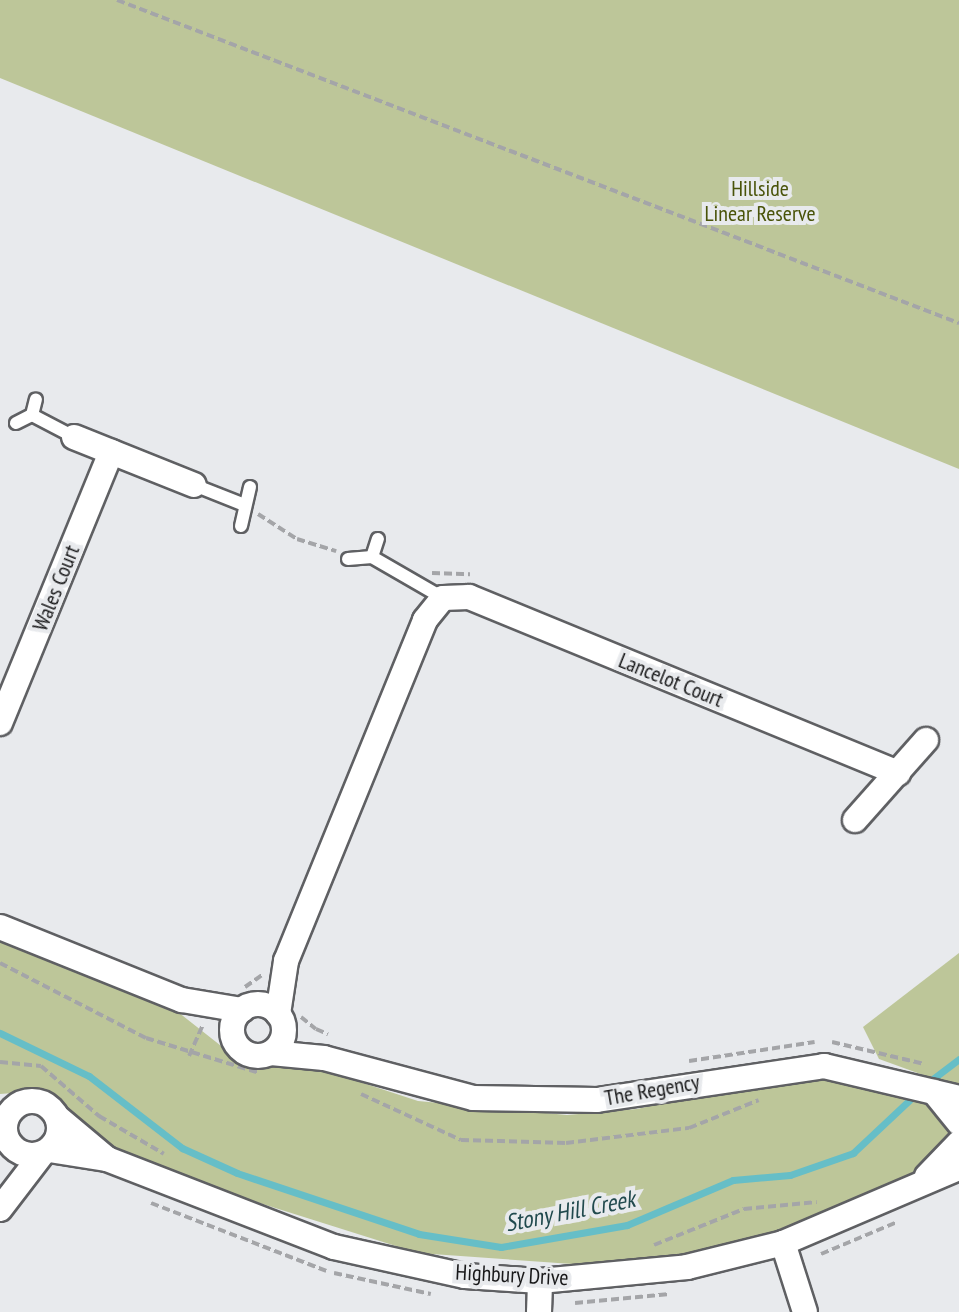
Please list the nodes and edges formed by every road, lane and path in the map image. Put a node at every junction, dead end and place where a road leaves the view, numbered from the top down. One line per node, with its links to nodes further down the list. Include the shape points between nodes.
1 (117, 0): 2 (path)
2 (959, 323)
3 (36, 399): 4 (lane)
4 (32, 415): 5 (lane); 6 (lane)
5 (16, 423)
6 (74, 437): 7 (street)
7 (111, 452): 8 (street); 18 (street, Wales Court)
8 (194, 485): 10 (lane)
9 (250, 487): 10 (lane)
10 (242, 505): 11 (lane); 14 (path, via 297,539)
11 (241, 526)
12 (378, 539): 13 (lane)
13 (372, 557): 14 (lane); 16 (lane)
14 (352, 558)
15 (477, 577): 16 (path, via 444,568)
16 (423, 582): 17 (lane)
17 (443, 598): 20 (street, Lancelot Court, via 469,597); 23 (street, via 425,620)
18 (0, 723)
19 (926, 740): 20 (street)
20 (898, 773): 21 (street)
21 (855, 820)
22 (0, 927): 25 (street)
23 (275, 962): 24 (path); 26 (street); 27 (street)
24 (259, 973)
25 (182, 1000): 26 (street); 30 (street)
26 (247, 1007): 27 (street); 30 (street)
27 (280, 1019): 31 (street); 32 (street, The Regency)
28 (316, 1029): 29 (path)
29 (340, 1039)
30 (234, 1040): 31 (street, The Regency, via 254,1056)
31 (271, 1053): 32 (street, The Regency)
32 (324, 1058): 33 (street, The Regency, via 443,1093 536,1100 646,1095 773,1069)
33 (872, 1060): 35 (path, via 764,1044); 36 (street, The Regency); 36 (path)
34 (0, 1062): 45 (path, via 41,1066 99,1116)
35 (682, 1063)
36 (936, 1080): 37 (street, The Regency); 40 (street)
37 (959, 1098)
38 (10, 1104): 39 (street, via 37,1101); 41 (street)
39 (57, 1117): 43 (street, via 59,1135); 44 (street)
40 (959, 1123)
41 (3, 1130): 43 (street, via 25,1155); 49 (street)
42 (959, 1143): 47 (street, Highbury Drive)
43 (46, 1152): 44 (street); 49 (street)
44 (107, 1159): 53 (street, Highbury Drive, via 334,1247 465,1276)
45 (177, 1161)
46 (959, 1168): 47 (street, Highbury Drive)
47 (920, 1183): 52 (street, Highbury Drive)
48 (829, 1200): 51 (path, via 744,1209)
49 (2, 1205)
50 (906, 1217): 52 (path)
51 (638, 1249)
52 (786, 1254): 53 (street, Highbury Drive); 55 (street)
53 (540, 1281): 54 (street)
54 (539, 1312)
55 (805, 1312)

